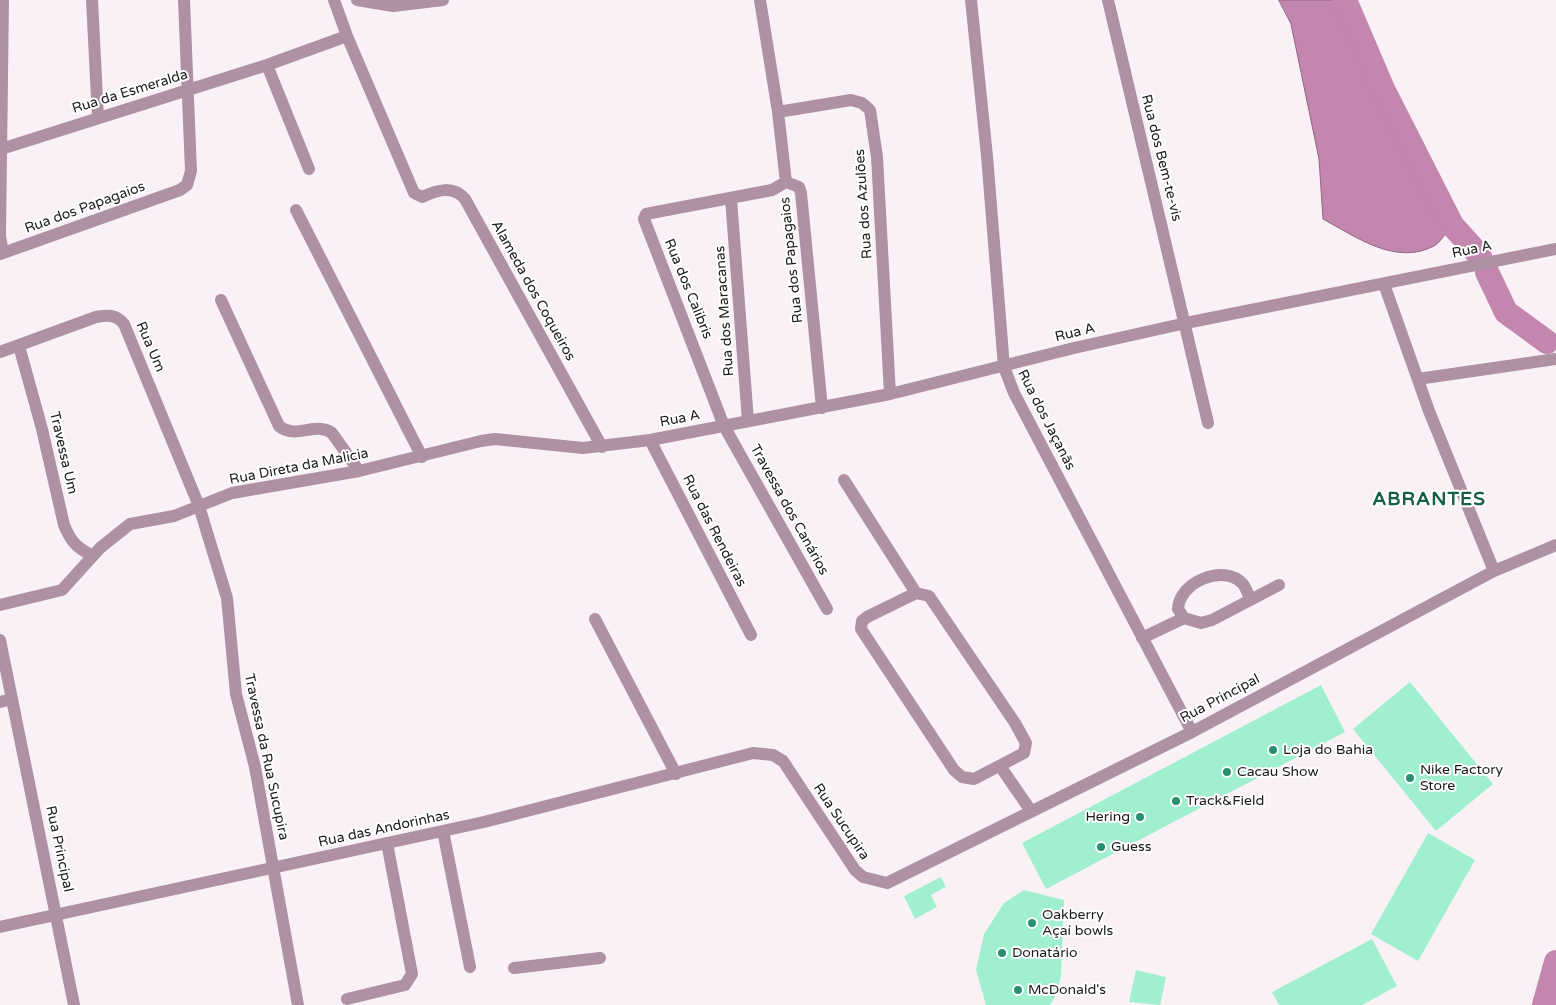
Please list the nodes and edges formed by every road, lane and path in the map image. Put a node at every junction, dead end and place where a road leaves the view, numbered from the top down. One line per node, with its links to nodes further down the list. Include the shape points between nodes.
1 (6, 0): 15 (street)
2 (92, 0): 14 (street)
3 (184, 0): 12 (street)
4 (334, 0): 10 (street)
5 (357, 0): 6 (street, via 393,6)
6 (443, 0)
7 (760, 0): 13 (street, Rua dos Papagaios)
8 (971, 0): 28 (street, Rua dos Jaçanãs)
9 (1108, 0): 24 (street, Rua dos Bem-te-vis)
10 (347, 36): 11 (street, Rua da Esmeralda); 36 (street, Alameda dos Coqueiros, via 414,193 422,196 453,190 465,200)
11 (267, 65): 12 (street, Rua da Esmeralda); 16 (street)
12 (188, 90): 14 (street, Rua da Esmeralda); 21 (street, Rua dos Papagaios, via 191,170 188,185)
13 (778, 112): 17 (street, Rua dos Papagaios); 30 (street, Rua dos Azulões, via 851,100 870,110 877,157)
14 (98, 118): 15 (street, Rua da Esmeralda)
15 (1, 149): 21 (street)
16 (309, 169)
17 (786, 182): 18 (street, via 772,190); 31 (street, Rua dos Papagaios, via 799,187 802,193)
18 (731, 199): 32 (street, Rua dos Maracanas); 34 (street, Rua dos Calibris, via 651,212 644,219)
19 (296, 210): 37 (street)
20 (1556, 249): 22 (street, Rua A)
21 (2, 254)
22 (1384, 284): 24 (street, Rua A); 29 (street)
23 (221, 300): 38 (street, via 279,426 294,433 326,429)
24 (1186, 323): 28 (street, Rua A); 33 (street, Rua dos Bem-te-vis)
25 (19, 346): 26 (street, Rua Um); 40 (street, Rua Um, via 96,317 120,318); 42 (street, Travessa Um, via 64,526 76,547)
26 (0, 352)
27 (1556, 359): 29 (street)
28 (1004, 367): 30 (street, Rua A); 52 (street, Rua dos Jaçanãs, via 1014,393)
29 (1418, 379): 43 (street)
30 (890, 394): 31 (street, Rua A)
31 (822, 408): 32 (street, Rua A)
32 (748, 421): 34 (street, Rua A)
33 (1208, 423)
34 (724, 426): 35 (street, Rua A); 48 (street, Travessa dos Canários)
35 (650, 440): 36 (street, Rua A); 51 (street, Rua das Rendeiras)
36 (602, 447): 37 (street, Rua Direta da Malicia, via 495,439 464,444)
37 (422, 457): 38 (street, Rua Direta da Malicia)
38 (360, 471): 40 (street, Rua Direta da Malicia, via 232,493)
39 (844, 480): 45 (street)
40 (199, 506): 42 (street, Rua Direta da Malicia, via 174,516 130,524); 62 (street, Travessa da Rua Sucupira, via 227,598 236,694 255,767)
41 (1556, 545): 43 (street, Rua Principal)
42 (93, 556): 47 (street, Rua Direta da Malicia, via 62,590)
43 (1494, 571): 55 (street, Rua Principal)
44 (1279, 585): 46 (street)
45 (916, 592): 57 (street, via 929,596 1024,738 1024,752); 57 (street, via 866,617 861,629 962,778 968,780)
46 (1250, 598): 49 (street, via 1200,623); 49 (street, via 1243,584 1236,580 1227,576 1208,577 1182,593 1178,609)
47 (0, 605)
48 (827, 609)
49 (1184, 618): 52 (street)
50 (595, 619): 58 (street)
51 (751, 635)
52 (1142, 638): 55 (street, Rua dos Jaçanãs)
53 (0, 640): 54 (street, Rua Principal)
54 (6, 701): 64 (street, Rua Principal)
55 (1192, 732): 59 (street, Rua Principal)
56 (773, 755): 58 (street, Rua das Andorinhas, via 753,753); 63 (street, Rua Sucupira, via 783,760 855,870 875,882)
57 (1000, 766): 59 (street)
58 (676, 774): 60 (street, Rua das Andorinhas)
59 (1032, 811): 63 (street, Rua Principal)
60 (443, 831): 61 (street, Rua das Andorinhas); 67 (street)
61 (387, 843): 62 (street, Rua das Andorinhas); 69 (street, via 412,974 405,985)
62 (273, 868): 64 (street, Rua das Andorinhas); 71 (street, Travessa da Rua Sucupira)
63 (898, 880)
64 (57, 914): 65 (street, Rua das Andorinhas); 70 (street, Rua Principal)
65 (0, 927)
66 (600, 958): 68 (street)
67 (470, 967)
68 (514, 968)
69 (347, 999)
70 (74, 1005)
71 (298, 1005)

